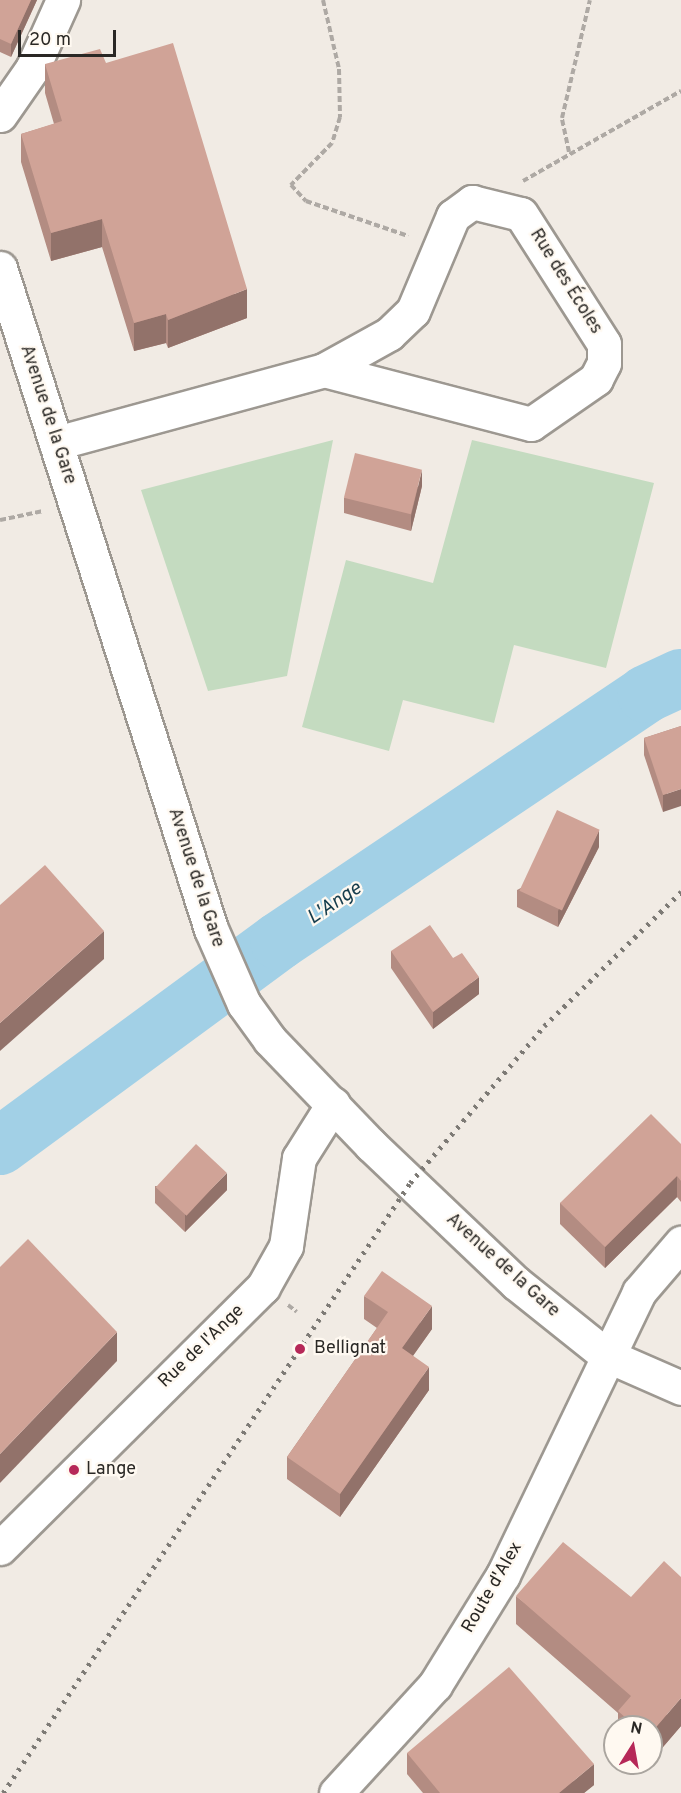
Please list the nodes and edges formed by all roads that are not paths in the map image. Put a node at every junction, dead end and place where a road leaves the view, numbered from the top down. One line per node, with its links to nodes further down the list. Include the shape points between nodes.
1 (63, 0): 2 (street, via 32,69)
2 (0, 116)
3 (0, 268): 5 (street, Avenue de la Gare)
4 (324, 370): 4 (street, Rue des Écoles, via 531,424 596,379 604,363 604,344 540,236 521,214 497,204 472,202 453,216 413,311 389,334); 5 (street, Rue des Écoles)
5 (56, 443): 6 (street, Avenue de la Gare, via 211,929 244,1004 270,1040)
6 (333, 1104): 8 (street, Avenue de la Gare, via 516,1283); 10 (street, Rue de l'Ange, via 299,1158 286,1246 263,1287)
7 (681, 1243): 8 (street, Route d'Alex, via 639,1292)
8 (606, 1355): 9 (street, Avenue de la Gare); 11 (street, Route d'Alex, via 491,1595 435,1685)
9 (681, 1388)
10 (0, 1548)
11 (336, 1793)

